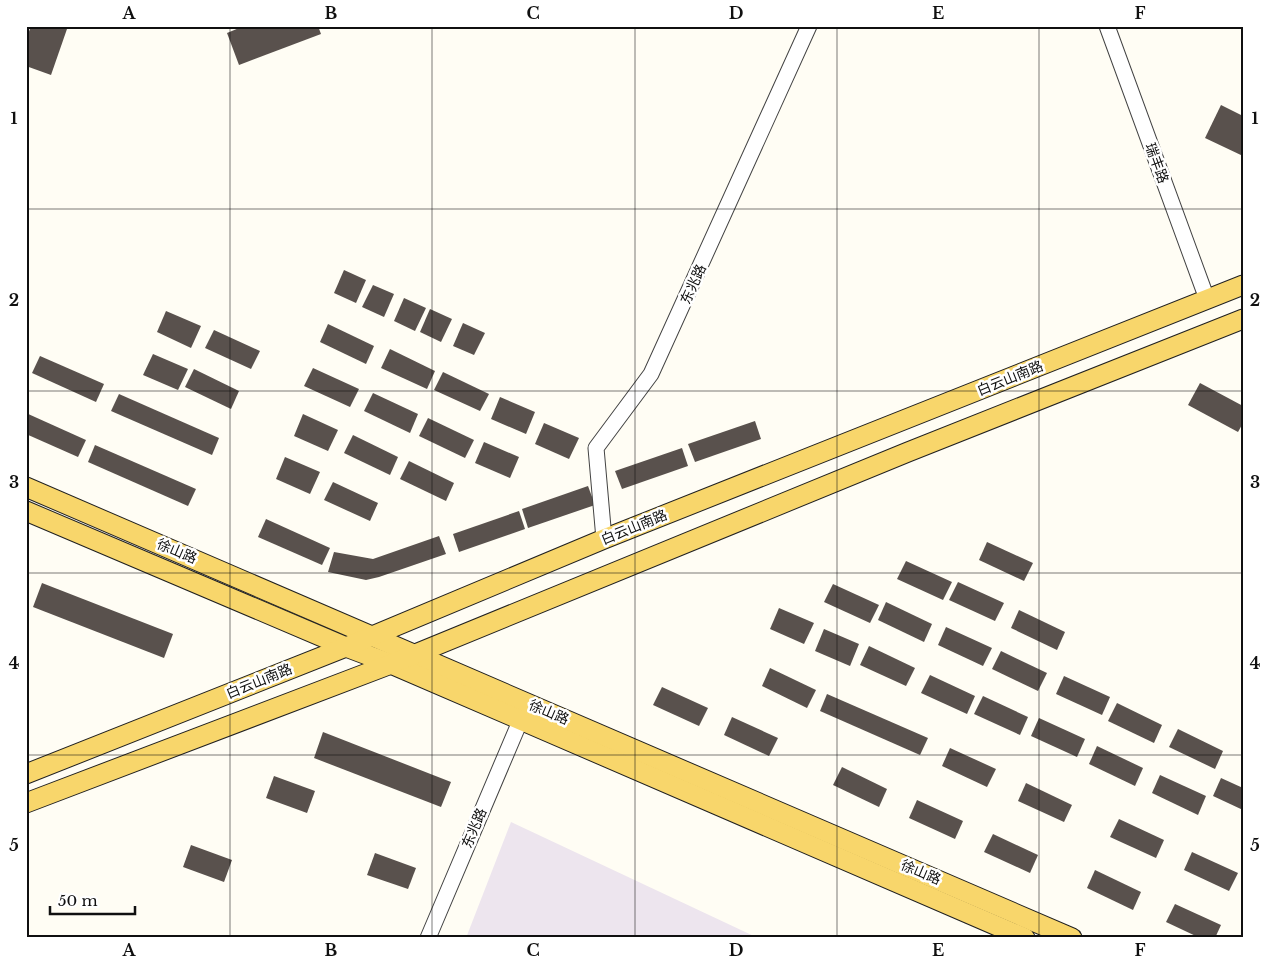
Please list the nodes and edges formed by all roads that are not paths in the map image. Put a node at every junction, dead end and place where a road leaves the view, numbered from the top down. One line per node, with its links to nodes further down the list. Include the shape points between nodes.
1 (809, 26): 8 (street, 东兆路, via 651,374 596,448)
2 (1106, 26): 4 (street, 瑞丰路)
3 (1243, 285): 4 (main road, 白云山南路)
4 (1207, 299): 8 (main road, 白云山南路)
5 (1243, 319): 11 (main road, via 968,427)
6 (26, 487): 9 (main road, 徐山路)
7 (26, 511): 10 (main road, 徐山路)
8 (604, 539): 9 (main road, 白云山南路)
9 (374, 636): 10 (main road, 白云山南路); 11 (main road, 徐山路)
10 (346, 647): 12 (main road, 徐山路); 14 (main road, 白云山南路)
11 (416, 654): 12 (main road); 18 (main road, 徐山路)
12 (391, 664): 13 (main road, 徐山路); 15 (main road)
13 (521, 719): 16 (street, 东兆路); 17 (main road, 徐山路)
14 (26, 774)
15 (26, 803)
16 (428, 938)
17 (1025, 938)
18 (1072, 938)

